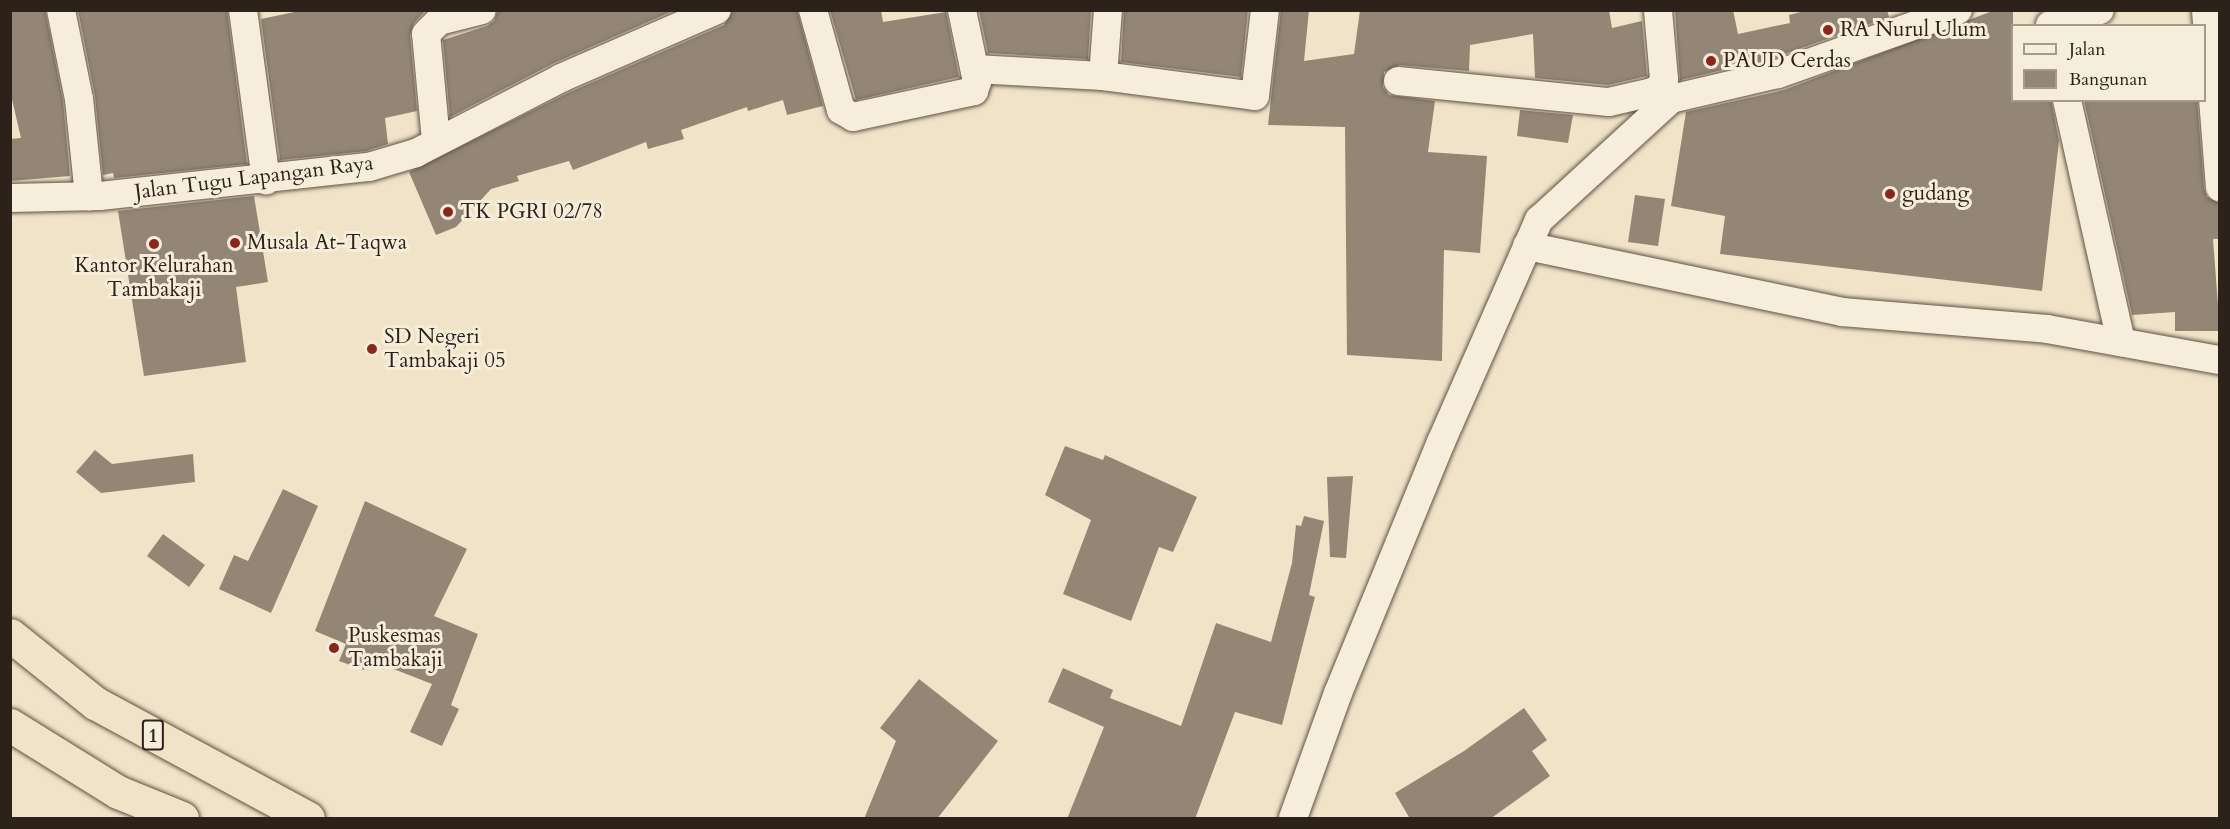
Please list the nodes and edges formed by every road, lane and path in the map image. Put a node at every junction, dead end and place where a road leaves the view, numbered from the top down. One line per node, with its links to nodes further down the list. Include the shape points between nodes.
1 (61, 10): 21 (street, via 79,99)
2 (243, 10): 19 (street)
3 (482, 10): 18 (street, via 439,21 426,34)
4 (717, 10): 18 (street, Jalan Tugu Lapangan Raya, via 561,78)
5 (813, 10): 14 (street, via 843,113 853,117 974,91)
6 (962, 10): 14 (street)
7 (1108, 10): 15 (street)
8 (1265, 10): 15 (street, via 1255,96)
9 (1658, 10): 16 (street, via 1664,79 1660,88 1652,92 1609,102)
10 (1958, 10): 23 (street, via 1778,74 1671,99 1539,220)
11 (2100, 10): 13 (street)
12 (2206, 10): 20 (street)
13 (2053, 24)
14 (975, 69): 15 (street)
15 (1103, 76)
16 (1398, 81)
17 (2067, 102): 24 (street)
18 (436, 141): 19 (street, Jalan Tugu Lapangan Raya, via 416,153 369,166)
19 (266, 180): 21 (street, Jalan Tugu Lapangan Raya)
20 (2220, 187)
21 (89, 196): 22 (street, Jalan Tugu Lapangan Raya)
22 (10, 198)
23 (1527, 246): 24 (street, via 1842,312 2047,329); 30 (street, via 1360,638)
24 (2121, 342): 25 (street)
25 (2220, 360)
26 (10, 635): 29 (highway, 1, via 95,704)
27 (10, 725): 28 (highway, via 118,792)
28 (182, 819)
29 (308, 819)
30 (1293, 819)

